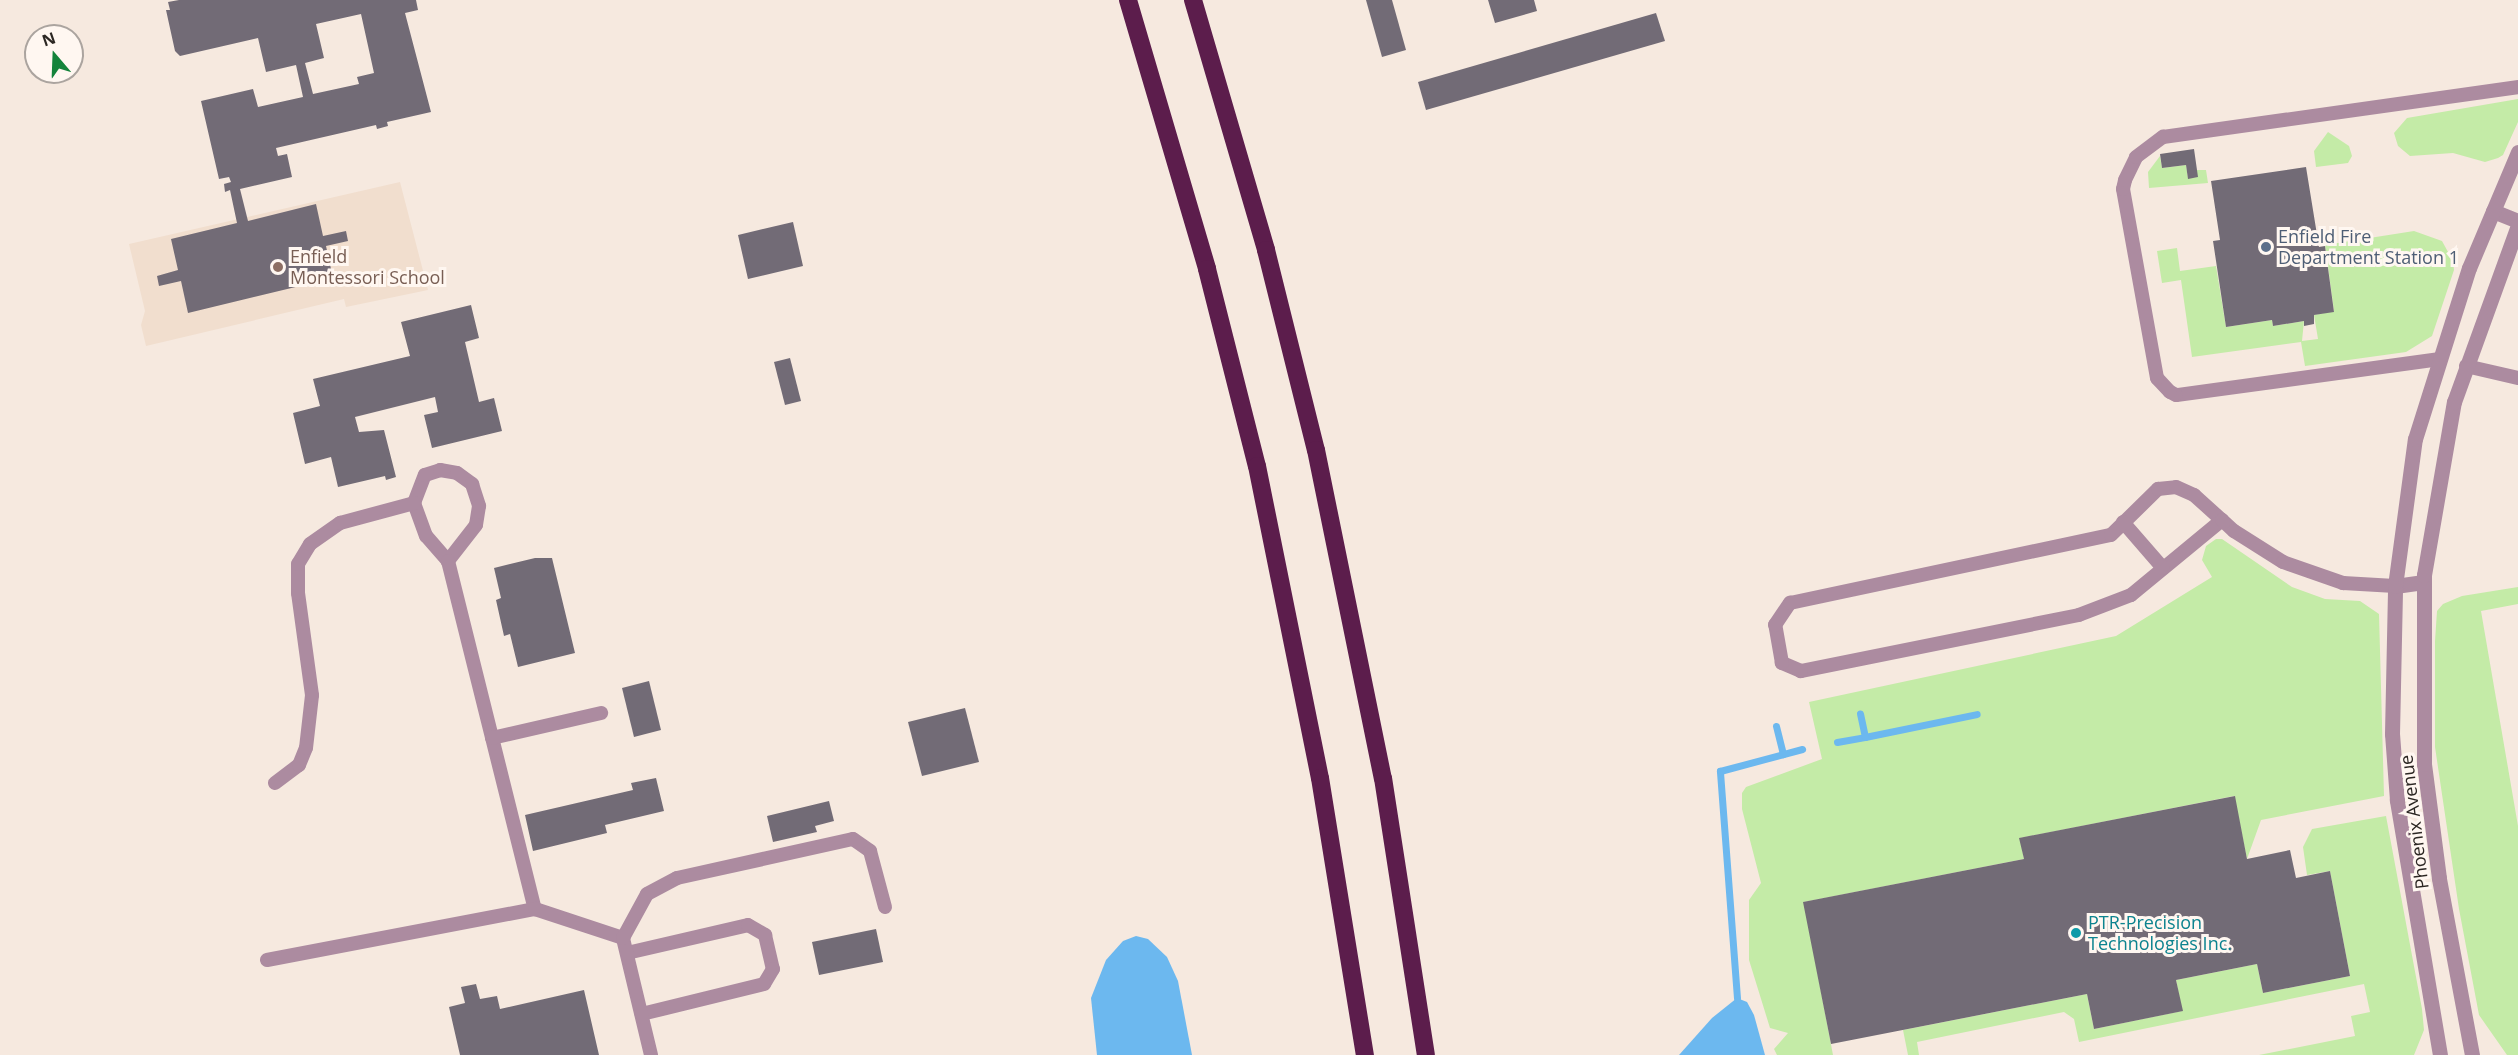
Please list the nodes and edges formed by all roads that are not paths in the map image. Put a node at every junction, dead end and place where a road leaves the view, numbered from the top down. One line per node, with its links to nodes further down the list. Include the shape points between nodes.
1 (1128, 0): 27 (highway, via 1207,268 1259,477 1320,778)
2 (1193, 0): 28 (highway, via 1264,240 1319,461 1383,778)
3 (2518, 87): 7 (lane, via 2163,137 2136,157 2125,180 2123,189 2157,378 2170,392 2176,395)
4 (2518, 152): 5 (street, Phoenix Avenue)
5 (2493, 211): 6 (street, Phoenix Avenue); 7 (street, Phoenix Avenue, via 2469,268)
6 (2518, 223): 8 (street, Phoenix Avenue)
7 (2440, 360): 8 (street); 16 (street, Phoenix Avenue, via 2415,439)
8 (2466, 366): 9 (lane); 15 (street, Phoenix Avenue, via 2454,402)
9 (2518, 378)
10 (414, 503): 13 (lane, via 426,536); 13 (lane, via 425,475 458,472 472,484 479,506 476,525); 19 (lane, via 340,524 310,544 298,564 312,695 308,737 299,765)
11 (2222, 520): 12 (lane, via 2194,495 2176,487 2158,489); 14 (lane); 16 (lane, via 2283,562 2343,583)
12 (2123, 522): 14 (lane); 14 (lane, via 2111,535 1790,603 1775,625 1782,663 1801,671 2079,615 2131,595)
13 (448, 561): 18 (lane)
14 (2163, 568)
15 (2424, 582): 16 (street); 30 (street, Phoenix Avenue, via 2425,774 2439,878)
16 (2395, 586): 29 (street, Phoenix Avenue, via 2392,734 2397,800)
17 (601, 713): 18 (lane)
18 (492, 738): 21 (lane)
19 (275, 783)
20 (885, 907): 22 (lane, via 870,851 853,839 677,878 647,894)
21 (535, 909): 22 (lane); 24 (lane)
22 (623, 938): 23 (lane)
23 (627, 953): 25 (lane); 25 (lane, via 748,925 765,935 773,969 764,984)
24 (267, 960)
25 (642, 1014): 26 (lane)
26 (651, 1055)
27 (1365, 1055)
28 (1426, 1055)
29 (2440, 1055)
30 (2472, 1055)

